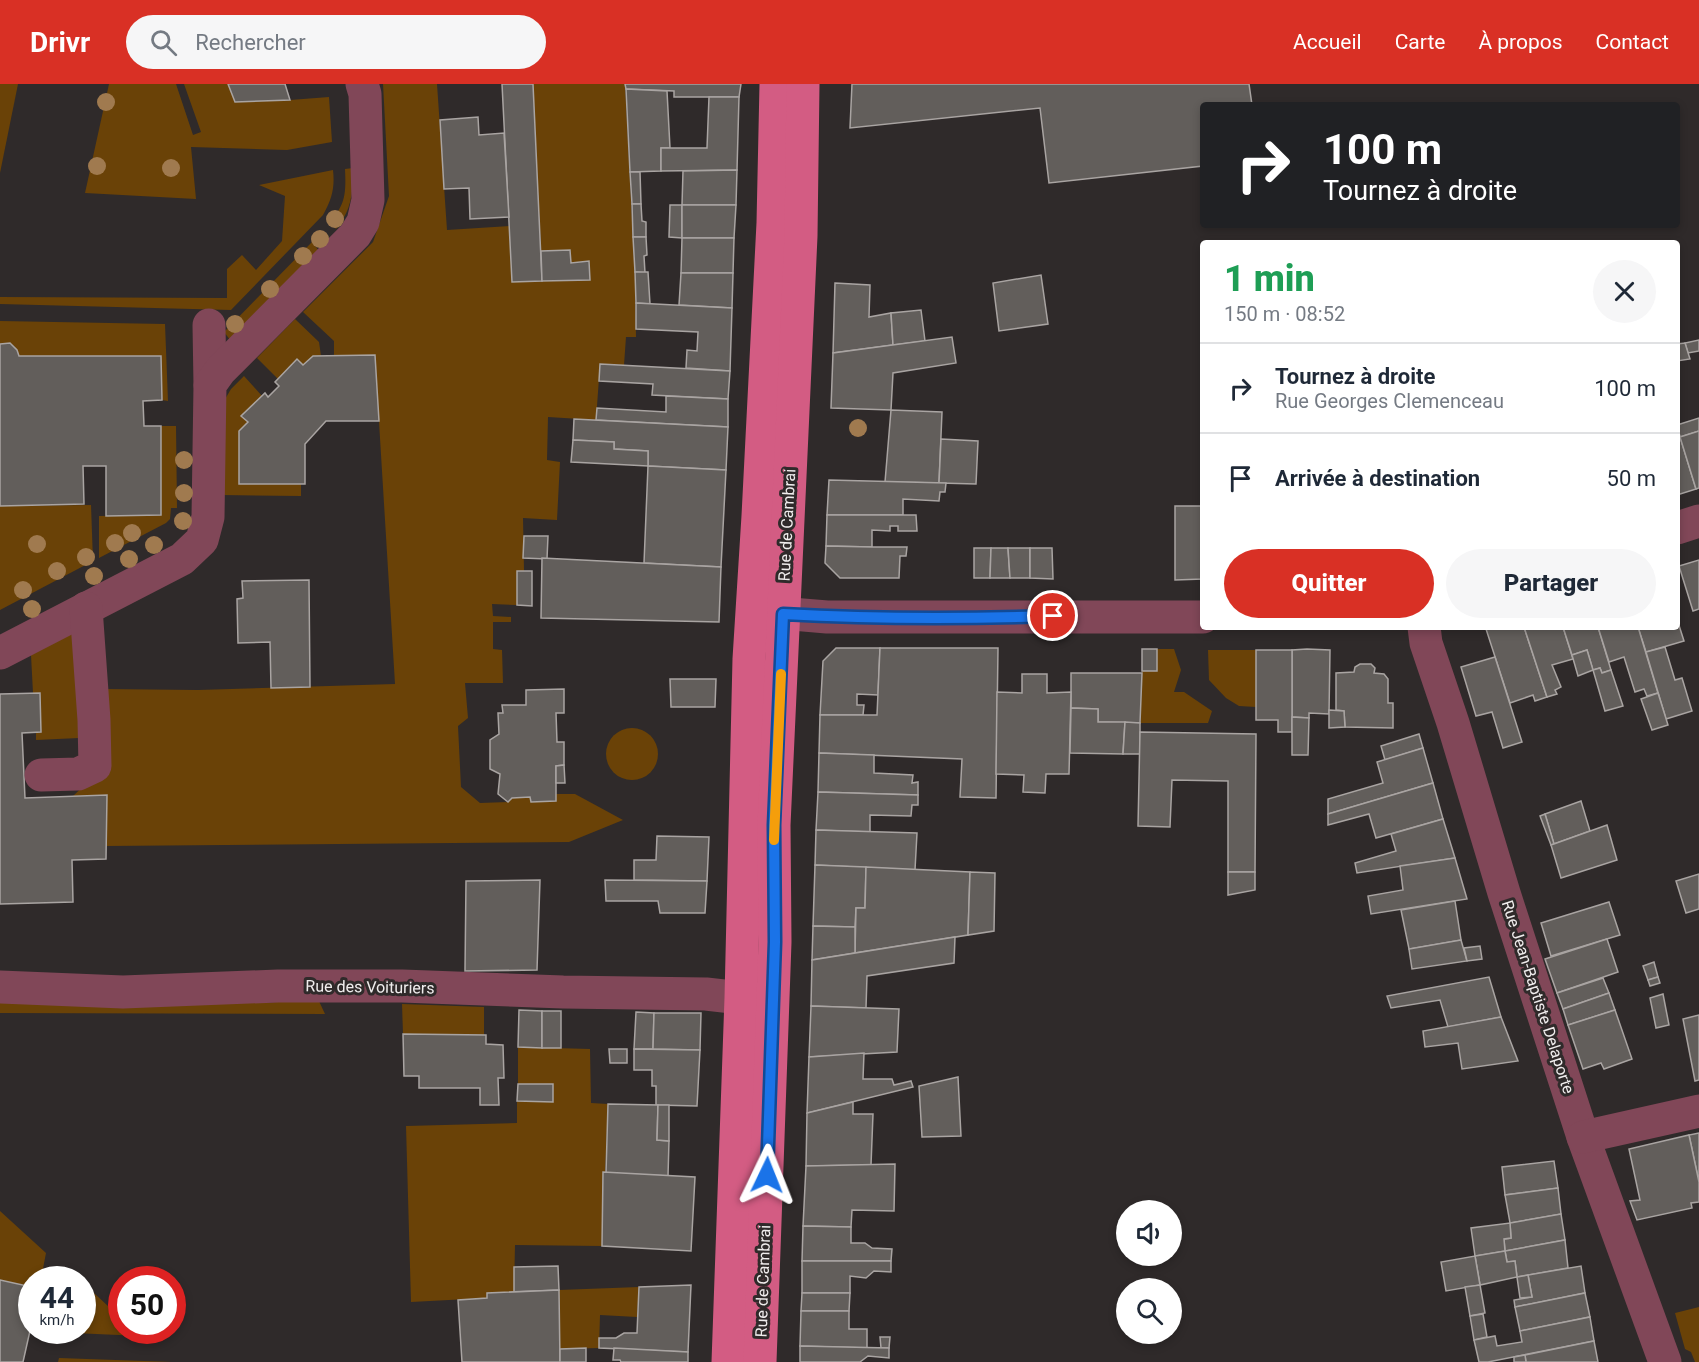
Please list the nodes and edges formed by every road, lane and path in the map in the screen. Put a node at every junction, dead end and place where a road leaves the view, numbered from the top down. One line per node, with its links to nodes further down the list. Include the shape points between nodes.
1 (362, 84): 5 (street, via 368,200 363,222 355,235)
2 (776, 84): 9 (main road, Rue de Cambrai, via 758,516)
3 (802, 84): 9 (main road, Rue de Cambrai, via 801,236)
4 (209, 325): 5 (street)
5 (210, 385): 8 (street, via 208,509 202,540 183,559)
6 (1699, 521): 7 (street)
7 (1680, 527)
8 (86, 608): 12 (street); 13 (street, via 95,766 78,774)
9 (767, 612): 10 (street, via 827,617); 15 (main road, Rue de Cambrai); 19 (main road, Rue de Cambrai, via 775,942)
10 (1200, 617)
11 (1424, 630): 17 (street, Rue Jean-Baptiste Delaporte)
12 (0, 653)
13 (41, 775)
14 (0, 987): 15 (street, Rue des Voituriers, via 123,992 402,986)
15 (741, 998): 18 (main road, Rue de Cambrai)
16 (1699, 1111): 17 (street)
17 (1583, 1137): 20 (street, Rue Jean-Baptiste Delaporte)
18 (728, 1362)
19 (760, 1362)
20 (1665, 1362)

